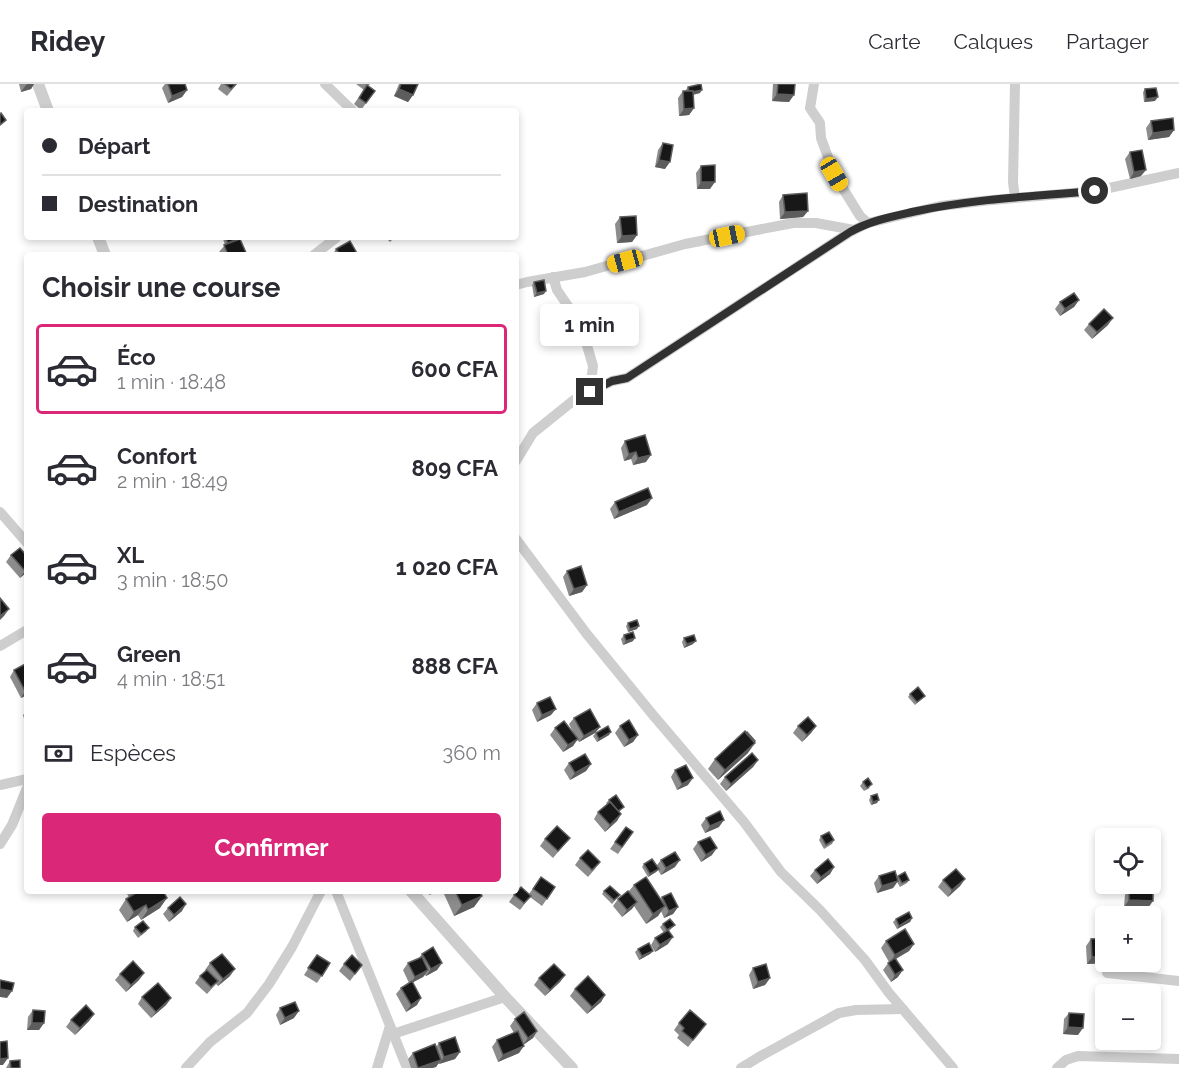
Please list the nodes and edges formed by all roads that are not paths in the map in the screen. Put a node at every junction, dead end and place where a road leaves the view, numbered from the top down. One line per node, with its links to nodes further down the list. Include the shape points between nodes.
1 (38, 84): 5 (street)
2 (325, 84): 6 (street)
3 (814, 84): 9 (street, via 810,108 820,123 827,157 844,192)
4 (1015, 84): 8 (street)
5 (47, 108)
6 (350, 108)
7 (1179, 172): 8 (street, via 1095,191)
8 (1015, 198): 9 (street, via 940,206)
9 (868, 223): 10 (street)
10 (854, 230): 13 (street, via 816,223 781,225); 15 (street, via 627,378)
11 (333, 240): 12 (street)
12 (318, 252)
13 (553, 277): 14 (street); 15 (street, via 557,290 581,325 593,366)
14 (519, 284)
15 (590, 392): 16 (street, via 533,433)
16 (519, 456)
17 (0, 512): 18 (street)
18 (24, 540)
19 (519, 543): 32 (street, via 586,633 781,872 865,960)
20 (24, 632): 21 (street)
21 (0, 646)
22 (24, 779): 23 (street)
23 (0, 785)
24 (24, 795): 25 (street)
25 (0, 844)
26 (319, 894): 35 (street, via 292,947 258,999)
27 (337, 894): 33 (street)
28 (414, 894): 31 (street)
29 (1107, 973): 30 (street)
30 (1179, 981)
31 (505, 997): 33 (street); 38 (street)
32 (903, 1009): 39 (street, via 839,1013); 40 (street)
33 (392, 1030): 36 (street); 37 (street)
34 (1179, 1059): 41 (street, via 1078,1056)
35 (186, 1068)
36 (377, 1068)
37 (407, 1068)
38 (572, 1068)
39 (741, 1068)
40 (953, 1068)
41 (1057, 1068)

